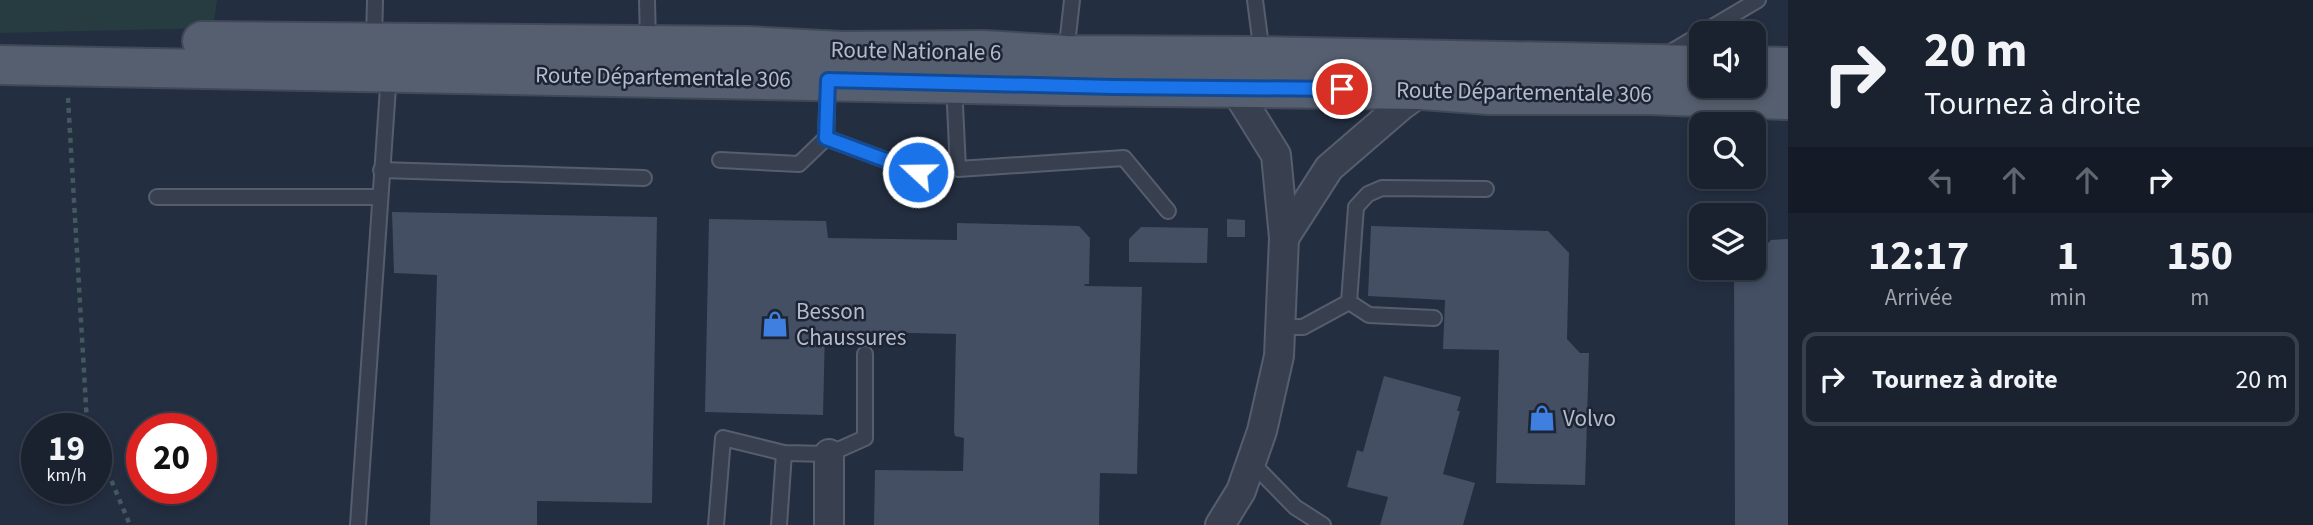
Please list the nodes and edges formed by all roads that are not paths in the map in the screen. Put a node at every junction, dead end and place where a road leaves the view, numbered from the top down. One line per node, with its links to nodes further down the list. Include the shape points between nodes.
1 (375, 0): 14 (lane)
2 (648, 0): 12 (lane)
3 (1072, 0): 20 (lane)
4 (1255, 0): 13 (lane)
5 (1735, 0): 7 (lane)
6 (1758, 0): 8 (lane)
7 (1721, 21)
8 (1723, 21)
9 (0, 38): 14 (main road, Route Départementale 306)
10 (571, 44): 12 (main road, Route Nationale 6); 14 (main road, Route Départementale 306)
11 (1689, 45): 22 (lane)
12 (648, 47): 16 (main road, Route Nationale 6, via 747,46)
13 (1262, 56): 20 (main road, Route Nationale 6); 22 (main road, Route Départementale 306)
14 (381, 58): 15 (main road, Route Départementale 306); 16 (main road, Route Départementale 306); 31 (lane)
15 (0, 65)
16 (835, 66): 20 (main road, Route Nationale 6, via 983,50); 25 (main road, Route Départementale 306); 29 (lane)
17 (1766, 66): 18 (main road)
18 (1788, 67)
19 (1689, 68): 22 (main road, Route Départementale 306)
20 (1065, 71): 25 (main road, Route Départementale 306); 26 (main road, Route Départementale 306)
21 (1788, 76): 23 (main road)
22 (1649, 79): 24 (main road); 27 (main road, Route Départementale 306, via 1489,95); 28 (main road, Route Départementale 306)
23 (1766, 79)
24 (1689, 80)
25 (954, 83): 37 (lane, via 958,169 1124,158)
26 (1235, 89): 27 (main road, Route Départementale 306); 38 (street, via 1276,155)
27 (1423, 90): 38 (street, via 1329,168)
28 (1788, 100)
29 (826, 138): 30 (lane, via 799,164); 32 (lane)
30 (720, 160)
31 (381, 170): 33 (lane); 36 (lane)
32 (918, 172)
33 (644, 178)
34 (1486, 189): 39 (lane, via 1382,188 1368,194 1356,207)
35 (157, 197): 36 (lane)
36 (379, 197): 46 (lane)
37 (1168, 211)
38 (1284, 238): 41 (street)
39 (1349, 302): 40 (lane, via 1369,315); 41 (lane, via 1303,327)
40 (1434, 318)
41 (1280, 327): 45 (street, via 1279,356)
42 (865, 354): 44 (lane, via 865,438)
43 (784, 453): 44 (lane); 47 (lane, via 723,438); 48 (lane)
44 (829, 454): 49 (street)
45 (1251, 462): 50 (street, via 1241,491); 51 (lane, via 1295,507)
46 (358, 525)
47 (716, 525)
48 (779, 525)
49 (829, 525)
50 (1220, 525)
51 (1323, 525)

